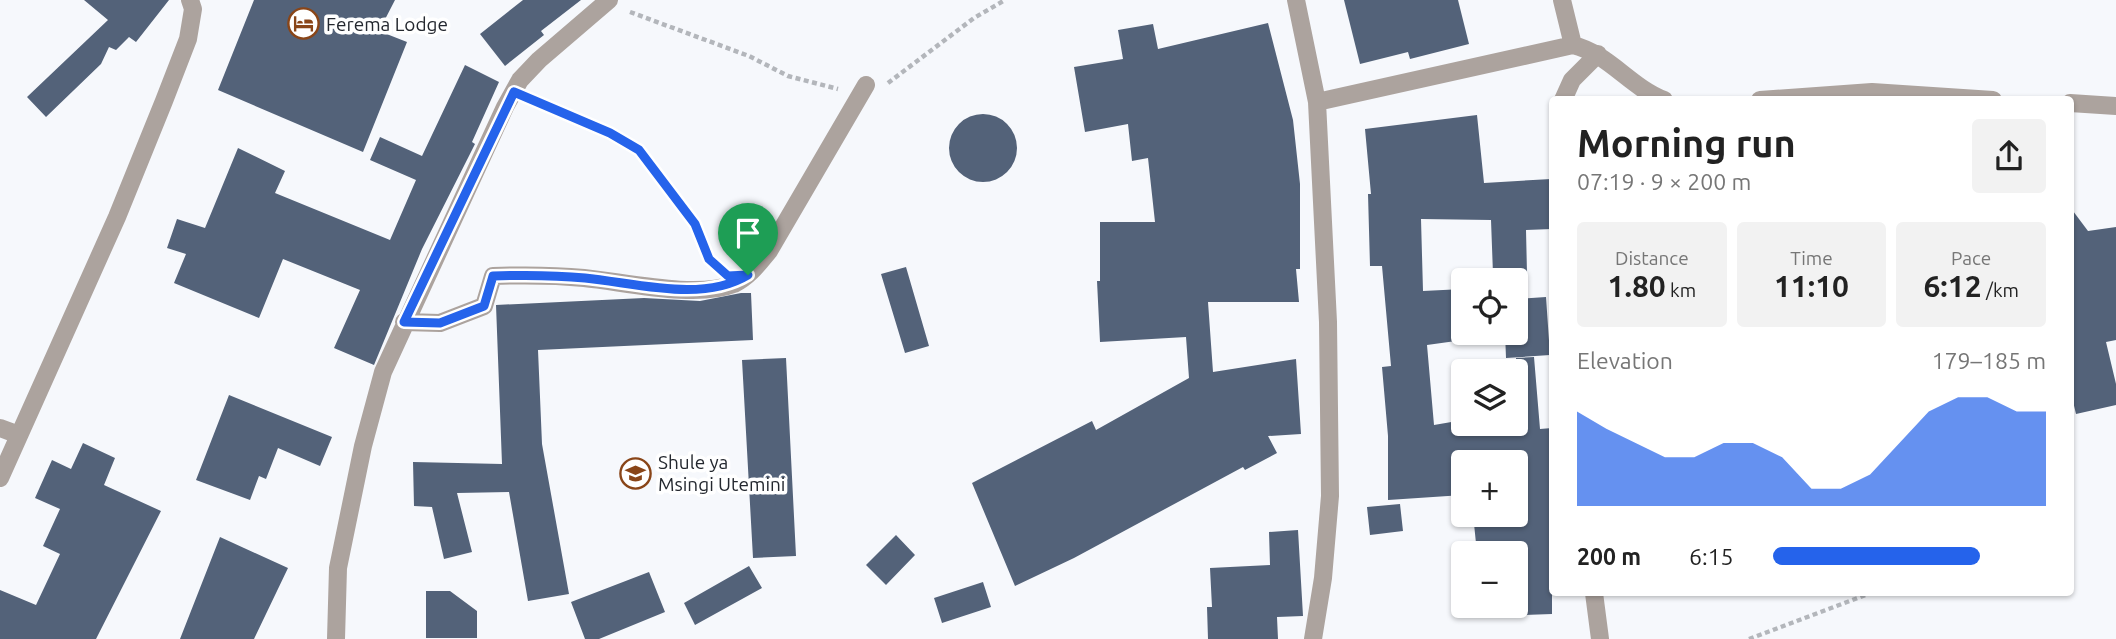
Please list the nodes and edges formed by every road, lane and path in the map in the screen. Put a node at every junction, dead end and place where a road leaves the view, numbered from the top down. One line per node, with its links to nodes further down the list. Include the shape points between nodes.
1 (190, 0): 20 (street, via 188,39 164,101)
2 (1004, 0): 8 (path, via 879,90)
3 (1296, 0): 14 (street)
4 (1562, 0): 6 (street)
5 (608, 1): 8 (path, via 788,76 840,89); 9 (street, via 539,60)
6 (1573, 45): 7 (street); 14 (street)
7 (1598, 54): 10 (street, via 1572,80); 11 (street)
8 (866, 85): 17 (street, via 769,251)
9 (514, 92): 17 (path, via 639,150 695,224 709,259 728,276); 18 (street)
10 (1565, 96)
11 (1654, 96)
12 (1816, 96): 13 (street, via 1872,92)
13 (1932, 96)
14 (1317, 102): 25 (street, via 1328,322 1330,496)
15 (2074, 103): 16 (street)
16 (2116, 106)
17 (748, 275): 18 (street, via 714,288 652,287 546,275 493,276 484,306 440,323)
18 (404, 322): 24 (street, via 383,372 351,500 338,568)
19 (0, 428): 20 (street)
20 (19, 435): 21 (street)
21 (0, 478)
22 (1594, 596): 26 (street)
23 (1863, 596): 27 (path)
24 (336, 639)
25 (1313, 639)
26 (1600, 639)
27 (1749, 639)

